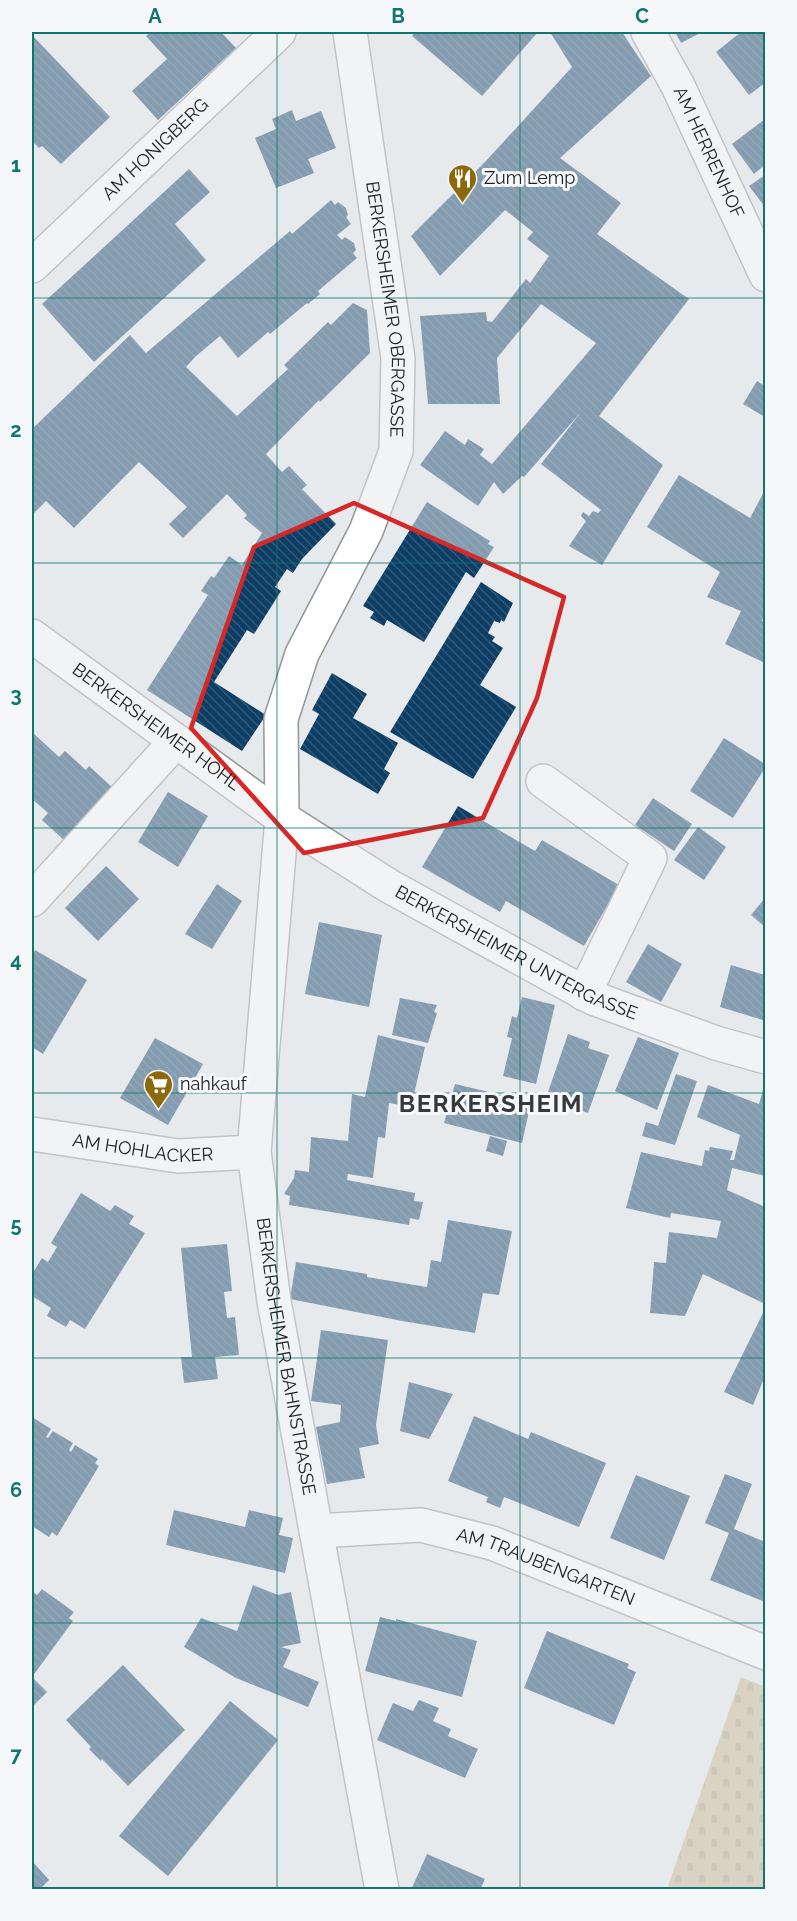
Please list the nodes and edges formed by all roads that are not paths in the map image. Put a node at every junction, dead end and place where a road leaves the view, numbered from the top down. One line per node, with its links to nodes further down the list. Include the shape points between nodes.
1 (279, 32): 4 (street, AM HONIGBERG)
2 (350, 32): 9 (street, BERKERSHEIMER OBERGASSE, via 398,358 396,451 366,531 302,654 281,719)
3 (648, 32): 5 (street, AM HERRENHOF, via 678,86)
4 (32, 266)
5 (765, 275)
6 (32, 636): 7 (street, BERKERSHEIMER HOHL)
7 (176, 741): 9 (street, BERKERSHEIMER HOHL); 10 (street)
8 (543, 781): 11 (street, via 650,858)
9 (282, 818): 11 (street, BERKERSHEIMER UNTERGASSE, via 389,886); 14 (street, BERKERSHEIMER BAHNSTRASSE)
10 (32, 900)
11 (584, 994): 12 (street, BERKERSHEIMER UNTERGASSE, via 716,1044)
12 (765, 1057)
13 (32, 1134): 14 (street, AM HOHLACKER, via 178,1156)
14 (255, 1152): 15 (street, BERKERSHEIMER BAHNSTRASSE, via 274,1301)
15 (316, 1531): 16 (street, AM TRAUBENGARTEN, via 421,1525 492,1543); 17 (street, BERKERSHEIMER BAHNSTRASSE)
16 (765, 1653)
17 (382, 1890)

